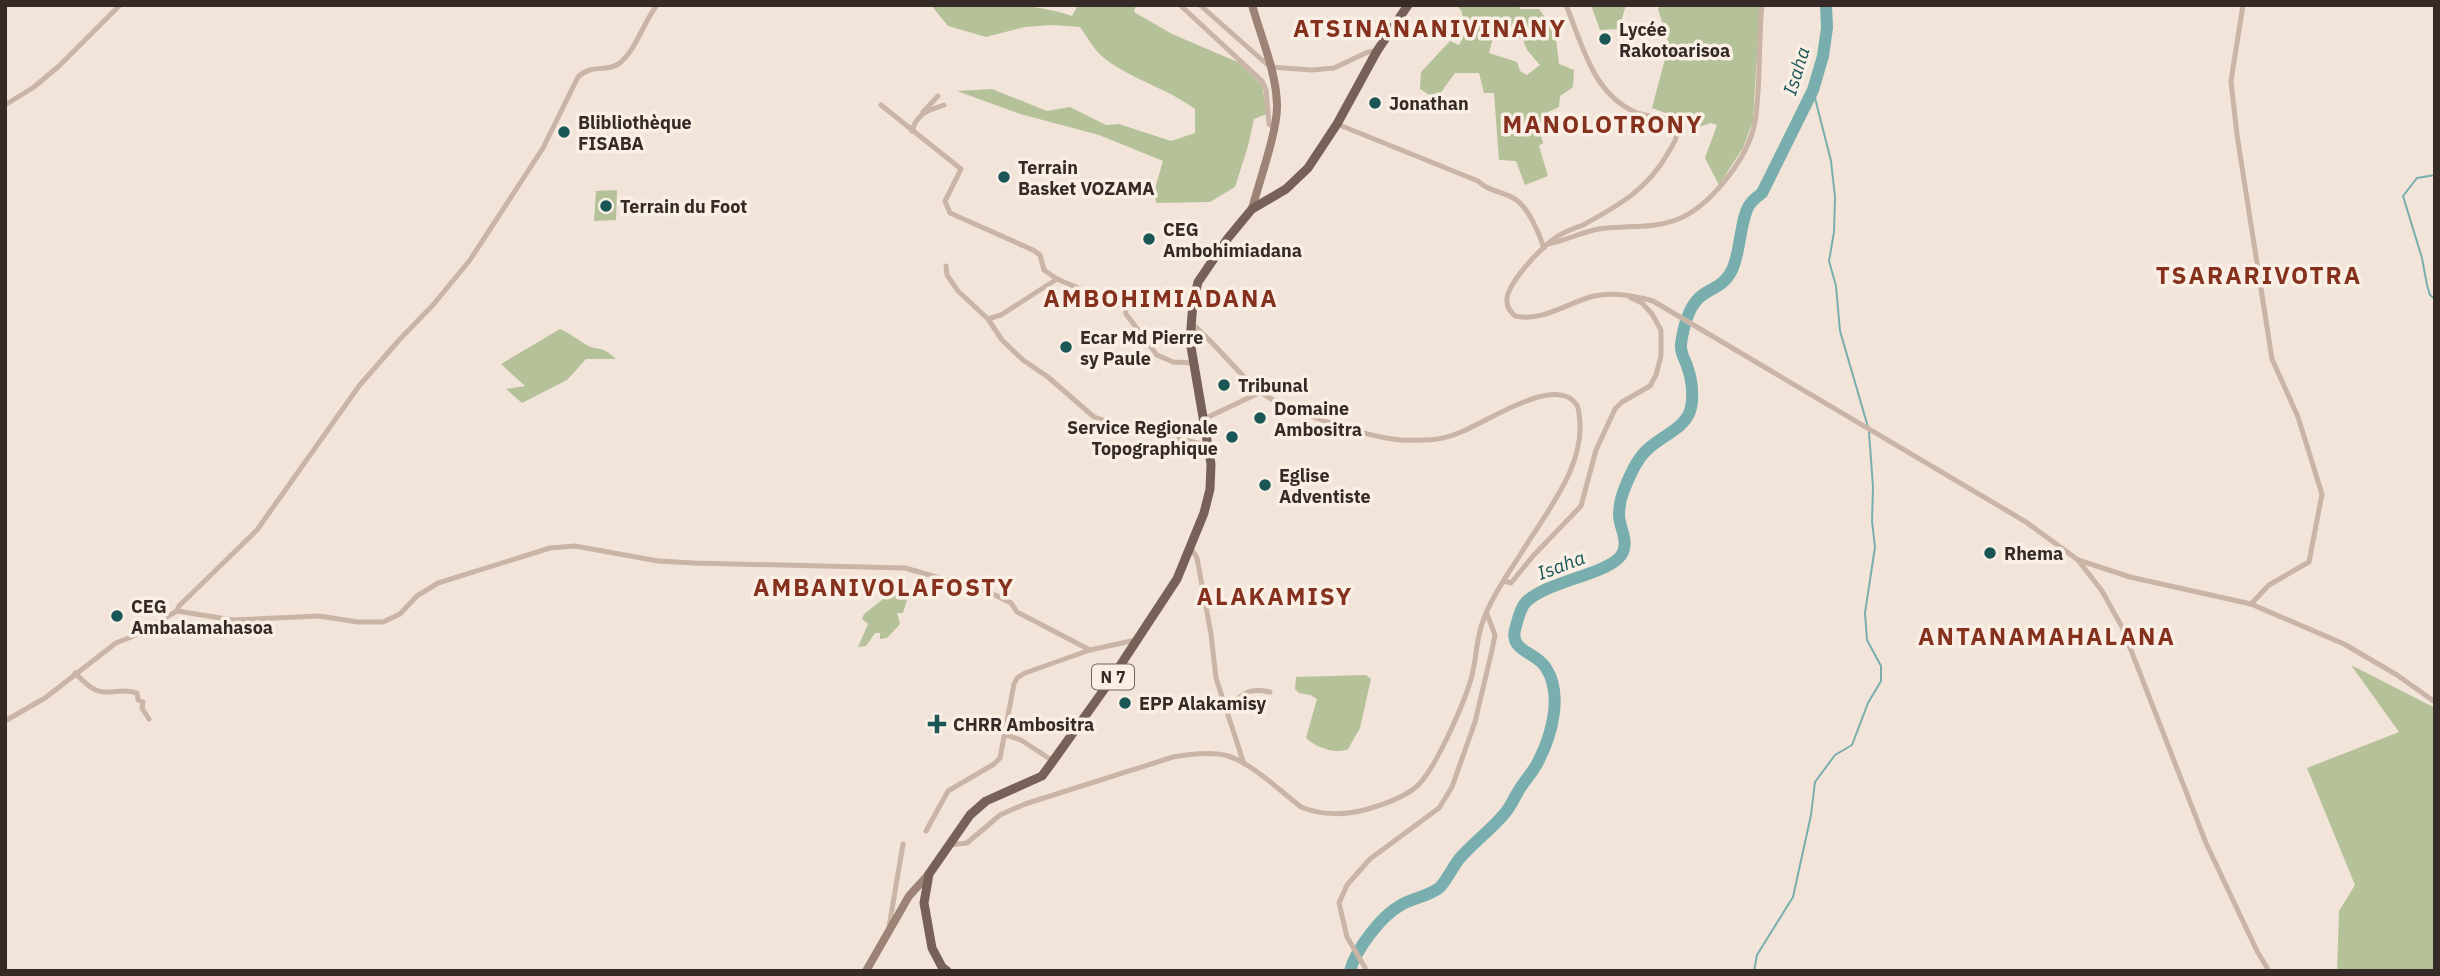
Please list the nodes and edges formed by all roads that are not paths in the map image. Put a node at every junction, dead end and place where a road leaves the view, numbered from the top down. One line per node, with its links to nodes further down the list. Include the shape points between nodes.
1 (120, 5): 13 (street, via 59,66)
2 (657, 5): 35 (street, via 618,65 593,68 578,76 543,148 470,260 359,386 257,530)
3 (1180, 5): 18 (street, via 1262,81 1269,124)
4 (1200, 5): 11 (street)
5 (1252, 5): 11 (street)
6 (1408, 5): 10 (main road, N 7)
7 (1566, 5): 21 (street, via 1595,76 1611,97 1636,113 1673,120 1678,136 1660,167 1630,198)
8 (1762, 5): 21 (street, via 1755,121 1746,149 1721,187 1674,221 1589,231)
9 (2243, 5): 34 (street, via 2231,81 2272,359 2298,417 2322,494 2309,562 2269,586)
10 (1377, 51): 11 (street, via 1335,68); 17 (main road, N 7)
11 (1270, 67): 18 (street, via 1277,105)
12 (939, 96): 16 (street)
13 (5, 105)
14 (881, 105): 19 (street)
15 (944, 105): 16 (street)
16 (923, 112): 19 (street)
17 (1337, 124): 20 (main road, N 7, via 1299,179); 21 (street, via 1516,199)
18 (1274, 127): 20 (street)
19 (912, 131): 23 (street, via 961,169 945,201 950,213 1033,250 1040,255 1044,270)
20 (1252, 209): 26 (main road, N 7, via 1198,282)
21 (1546, 246): 24 (street, via 1507,294 1515,316 1539,317 1595,296)
22 (946, 266): 25 (street, via 958,291)
23 (1057, 279): 25 (street); 27 (street, via 1125,308 1157,355)
24 (1628, 296): 32 (street, via 1653,301 1692,323 2026,522); 33 (street, via 1652,313 1661,330 1656,375 1650,386 1615,409 1577,512 1511,583)
25 (988, 319): 30 (street, via 1023,360 1094,417)
26 (1192, 324): 27 (main road, N 7); 28 (street)
27 (1193, 363): 29 (main road, N 7)
28 (1261, 392): 29 (street); 33 (street, via 1310,415 1394,440 1433,440 1459,433 1526,401 1556,393 1567,396 1577,405 1581,425 1578,447 1562,487)
29 (1204, 419): 30 (main road, N 7)
30 (1207, 445): 31 (main road, N 7, via 1210,489)
31 (1191, 548): 37 (main road, N 7, via 1177,579); 42 (street, via 1197,558)
32 (2078, 560): 34 (street, via 2130,577); 56 (street, via 2122,627 2206,843)
33 (1504, 581): 36 (street)
34 (2251, 604): 41 (street, via 2344,644)
35 (177, 611): 38 (street, via 233,620 309,616 383,622 438,583 550,548 575,546 658,561 905,568 989,592); 39 (street, via 117,643)
36 (1487, 614): 47 (street, via 1462,704 1427,775 1402,796 1354,813 1312,811); 55 (street, via 1495,635 1492,650 1475,722 1452,787 1438,808 1370,859 1347,885 1339,903 1348,937)
37 (1136, 640): 38 (street); 46 (main road, N 7)
38 (1090, 650): 45 (street, via 1017,678)
39 (75, 674): 43 (street, via 104,692 137,693); 44 (street)
40 (1270, 692): 42 (street, via 1249,690)
41 (2435, 702)
42 (1225, 710): 47 (street)
43 (149, 719)
44 (5, 721)
45 (1006, 735): 46 (street); 48 (street, via 1000,758 948,791)
46 (1053, 761): 50 (main road, N 7, via 1042,776 986,802 970,815)
47 (1244, 764): 50 (street, via 1227,756 1173,757 1025,804 1000,815 967,843)
48 (926, 831)
49 (903, 844): 52 (street)
50 (949, 845): 51 (main road, N 7)
51 (929, 874): 52 (street); 54 (main road, N 7, via 924,903 932,948)
52 (888, 930): 53 (street)
53 (866, 971)
54 (947, 971)
55 (1367, 971)
56 (2269, 971)

